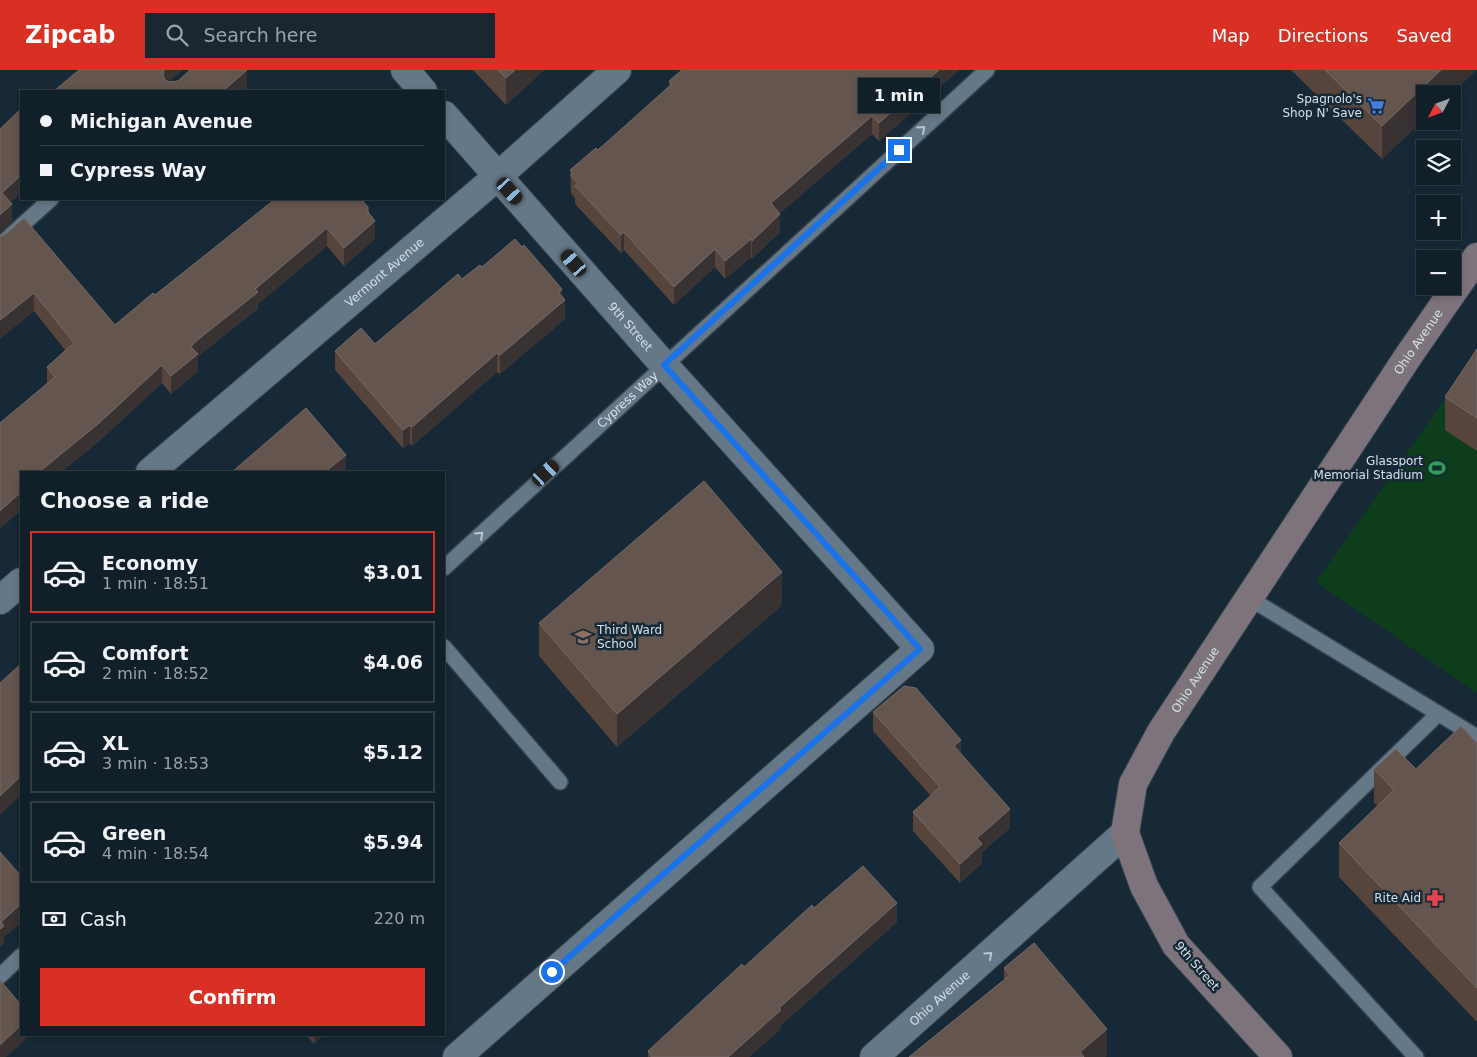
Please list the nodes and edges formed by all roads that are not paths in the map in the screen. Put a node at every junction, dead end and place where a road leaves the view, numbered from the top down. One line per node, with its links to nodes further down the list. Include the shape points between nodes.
1 (404, 70): 4 (street)
2 (617, 70): 6 (street, Vermont Avenue)
3 (987, 70): 10 (lane, Cypress Way, one-way to 3)
4 (422, 90)
5 (445, 116): 6 (street, 9th Street)
6 (498, 176): 10 (street, 9th Street); 11 (street, Vermont Avenue)
7 (51, 200): 8 (lane)
8 (0, 245)
9 (1477, 257): 14 (main road, Ohio Avenue, via 1408,355)
10 (664, 365): 12 (lane, Cypress Way, one-way to 10); 24 (street, 9th Street, via 920,649)
11 (151, 471)
12 (445, 567)
13 (20, 583): 15 (street)
14 (1249, 598): 17 (lane); 20 (main road, Ohio Avenue, via 1161,732 1133,784)
15 (0, 600)
16 (445, 647): 19 (lane)
17 (1438, 714): 18 (lane); 26 (lane, via 1260,887)
18 (1477, 737)
19 (560, 782)
20 (1125, 833): 23 (main road, 9th Street, via 1144,886 1176,945); 25 (street, Ohio Avenue, one-way to 20)
21 (20, 957): 22 (lane)
22 (9, 973)
23 (1268, 1053)
24 (457, 1057)
25 (874, 1057)
26 (1416, 1057)

